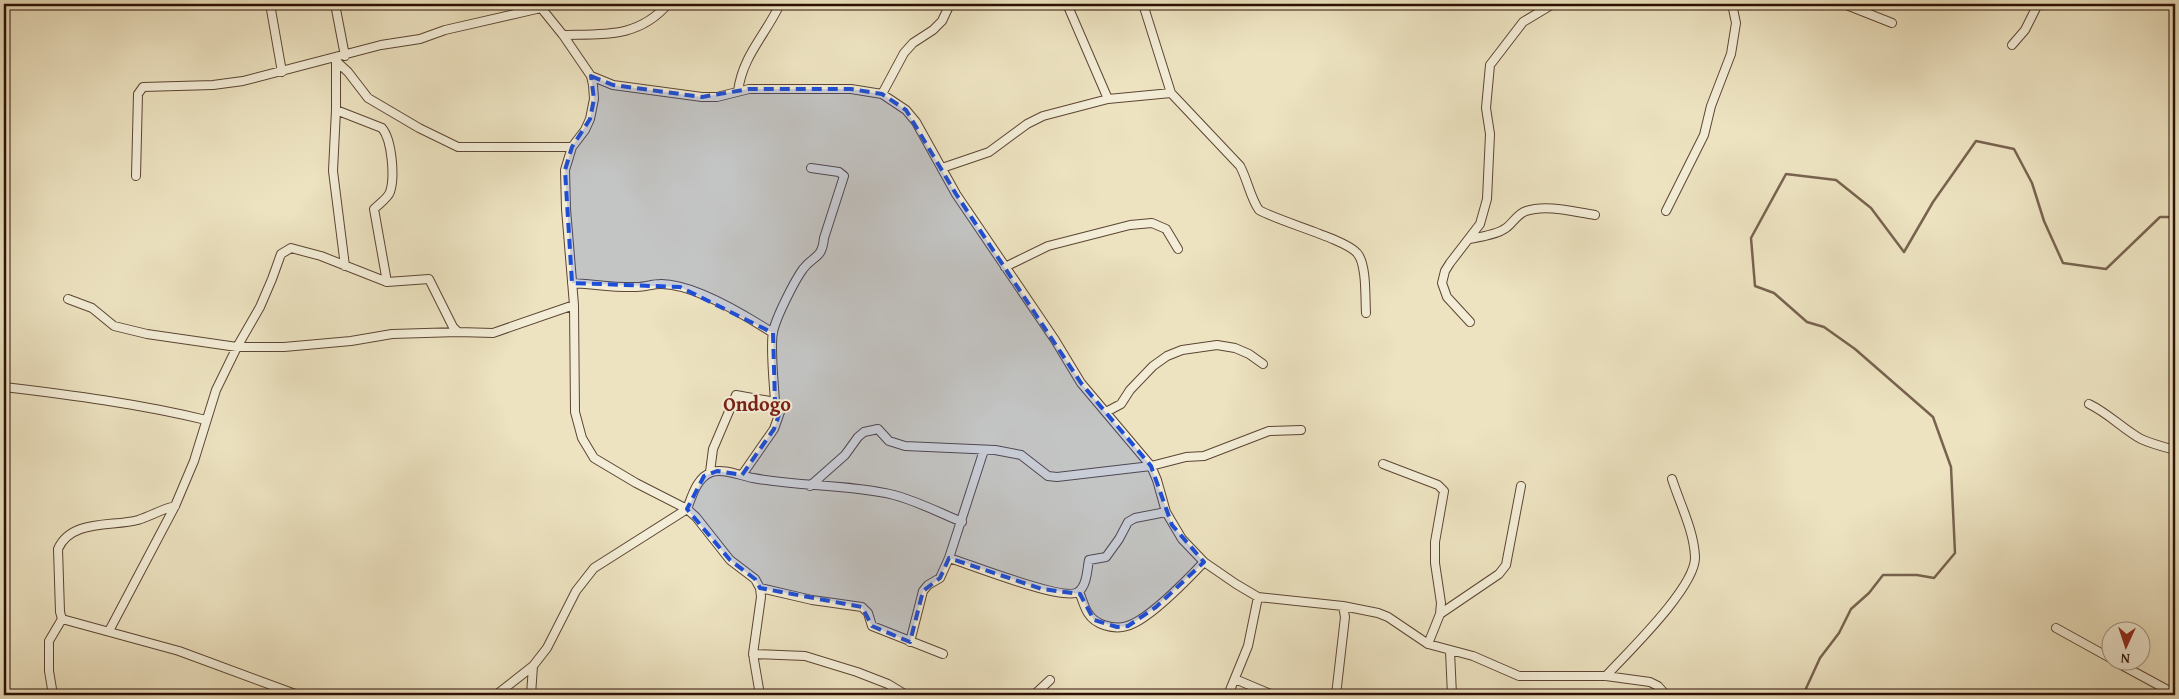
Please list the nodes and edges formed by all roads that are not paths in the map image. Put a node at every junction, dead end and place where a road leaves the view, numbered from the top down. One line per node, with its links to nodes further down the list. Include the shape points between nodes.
1 (270, 4): 19 (street)
2 (335, 4): 17 (street)
3 (668, 4): 15 (street, via 656,17 638,28 615,34)
4 (780, 4): 21 (street, via 746,61)
5 (950, 4): 23 (street, via 942,21 913,42 904,53)
6 (1067, 4): 24 (street)
7 (1143, 4): 22 (street)
8 (1553, 4): 32 (street, via 1523,22 1490,65 1486,108 1490,134 1487,199 1480,224)
9 (1746, 4): 12 (street)
10 (1844, 4): 14 (street)
11 (2038, 4): 16 (street, via 2025,30)
12 (1733, 5): 30 (street, via 1736,22 1730,54 1704,135)
13 (540, 6): 15 (street); 17 (street)
14 (1892, 23)
15 (563, 35): 20 (street)
16 (2012, 45)
17 (345, 56): 18 (street)
18 (336, 59): 19 (street); 25 (street); 26 (street, via 368,98 458,147)
19 (282, 72): 29 (street, via 243,82 143,87 138,94)
20 (591, 76): 21 (street, via 613,85 694,96 717,97); 26 (street, via 592,110 585,130)
21 (738, 91): 23 (street, via 784,88)
22 (1171, 93): 24 (street); 40 (street, via 1240,166 1259,210 1358,253 1363,270)
23 (882, 94): 28 (street, via 906,110 916,122)
24 (1108, 99): 28 (street, via 1042,116 989,152)
25 (336, 110): 34 (street, via 334,171); 36 (street, via 382,128 389,142 393,179 390,194 374,209)
26 (572, 147): 37 (street, via 565,170)
27 (811, 168): 43 (street, via 839,172 844,176 823,248 819,256 804,268)
28 (942, 168): 35 (street)
29 (136, 176)
30 (1666, 211)
31 (1595, 215): 32 (street, via 1546,209 1525,211 1505,229)
32 (1469, 239): 41 (street, via 1445,271 1442,283 1447,297)
33 (1178, 250): 35 (street, via 1166,229 1152,223 1130,225 1048,246)
34 (345, 266): 36 (street); 44 (street, via 291,248 280,254 260,307)
35 (1004, 267): 49 (street, via 1081,383)
36 (387, 282): 42 (street, via 429,279)
37 (572, 283): 39 (street); 43 (street, via 680,287 748,317)
38 (68, 299): 44 (street, via 92,308 114,326)
39 (574, 305): 42 (street, via 493,332); 62 (street, via 575,412 582,438 594,458)
40 (1366, 313)
41 (1470, 322)
42 (458, 332): 44 (street, via 392,334 284,347)
43 (773, 332): 47 (street)
44 (237, 347): 50 (street, via 216,390)
45 (1263, 364): 49 (street, via 1235,348 1217,345 1182,350 1153,366 1121,404)
46 (4, 387): 50 (street, via 165,410)
47 (775, 402): 56 (street, via 736,395 713,449); 57 (street, via 780,412 774,429)
48 (2089, 404): 53 (street, via 2139,438)
49 (1106, 412): 55 (street)
50 (206, 420): 61 (street, via 194,461)
51 (1301, 430): 55 (street, via 1269,431 1204,456)
52 (984, 450): 55 (street, via 1021,455 1048,476 1057,477); 59 (street, via 905,446 889,441 878,429 872,429 858,437 845,455); 64 (street)
53 (2175, 450)
54 (1383, 464): 71 (street, via 1438,485 1444,491 1435,542)
55 (1151, 466): 63 (street)
56 (710, 472): 57 (street); 62 (street, via 693,492)
57 (742, 475): 59 (street)
58 (1672, 479): 83 (street, via 1693,542 1695,559 1692,574 1682,591)
59 (810, 486): 64 (street, via 895,496)
60 (1521, 486): 71 (street, via 1506,565 1499,574)
61 (175, 506): 72 (street, via 139,520 81,529 69,534 58,549); 74 (street)
62 (687, 509): 67 (street, via 730,560 755,579); 81 (street, via 594,568 576,591 547,648)
63 (1166, 512): 66 (street, via 1182,539); 68 (street, via 1128,522 1106,557 1089,560 1084,585)
64 (962, 522): 65 (street)
65 (949, 558): 68 (street, via 1042,589 1064,594); 75 (street, via 940,578 923,591)
66 (1204, 562): 68 (street, via 1156,608 1128,626 1117,627 1094,620); 69 (street)
67 (760, 588): 75 (street, via 862,607 868,613 872,626); 79 (street)
68 (1079, 592)
69 (1258, 597): 70 (street); 84 (street, via 1248,646)
70 (1343, 606): 76 (street, via 1388,617); 96 (street, via 1345,617)
71 (1440, 614): 76 (street)
72 (62, 619): 74 (street); 87 (street, via 49,641)
73 (2056, 628): 78 (street)
74 (109, 631): 88 (street, via 179,651)
75 (910, 642): 80 (street)
76 (1428, 644): 77 (street)
77 (1450, 651): 83 (street, via 1473,656 1519,676); 97 (street)
78 (2102, 653)
79 (754, 654): 91 (street); 92 (street, via 805,656 857,672)
80 (943, 654)
81 (533, 666): 89 (street); 90 (street)
82 (2134, 672): 86 (street)
83 (1606, 676): 98 (street, via 1650,682)
84 (1235, 679): 94 (street); 95 (street)
85 (1050, 680): 93 (street)
86 (2175, 694)
87 (53, 695)
88 (298, 695)
89 (496, 695)
90 (530, 695)
91 (760, 695)
92 (906, 695)
93 (1034, 695)
94 (1228, 695)
95 (1273, 695)
96 (1336, 695)
97 (1452, 695)
98 (1666, 695)

